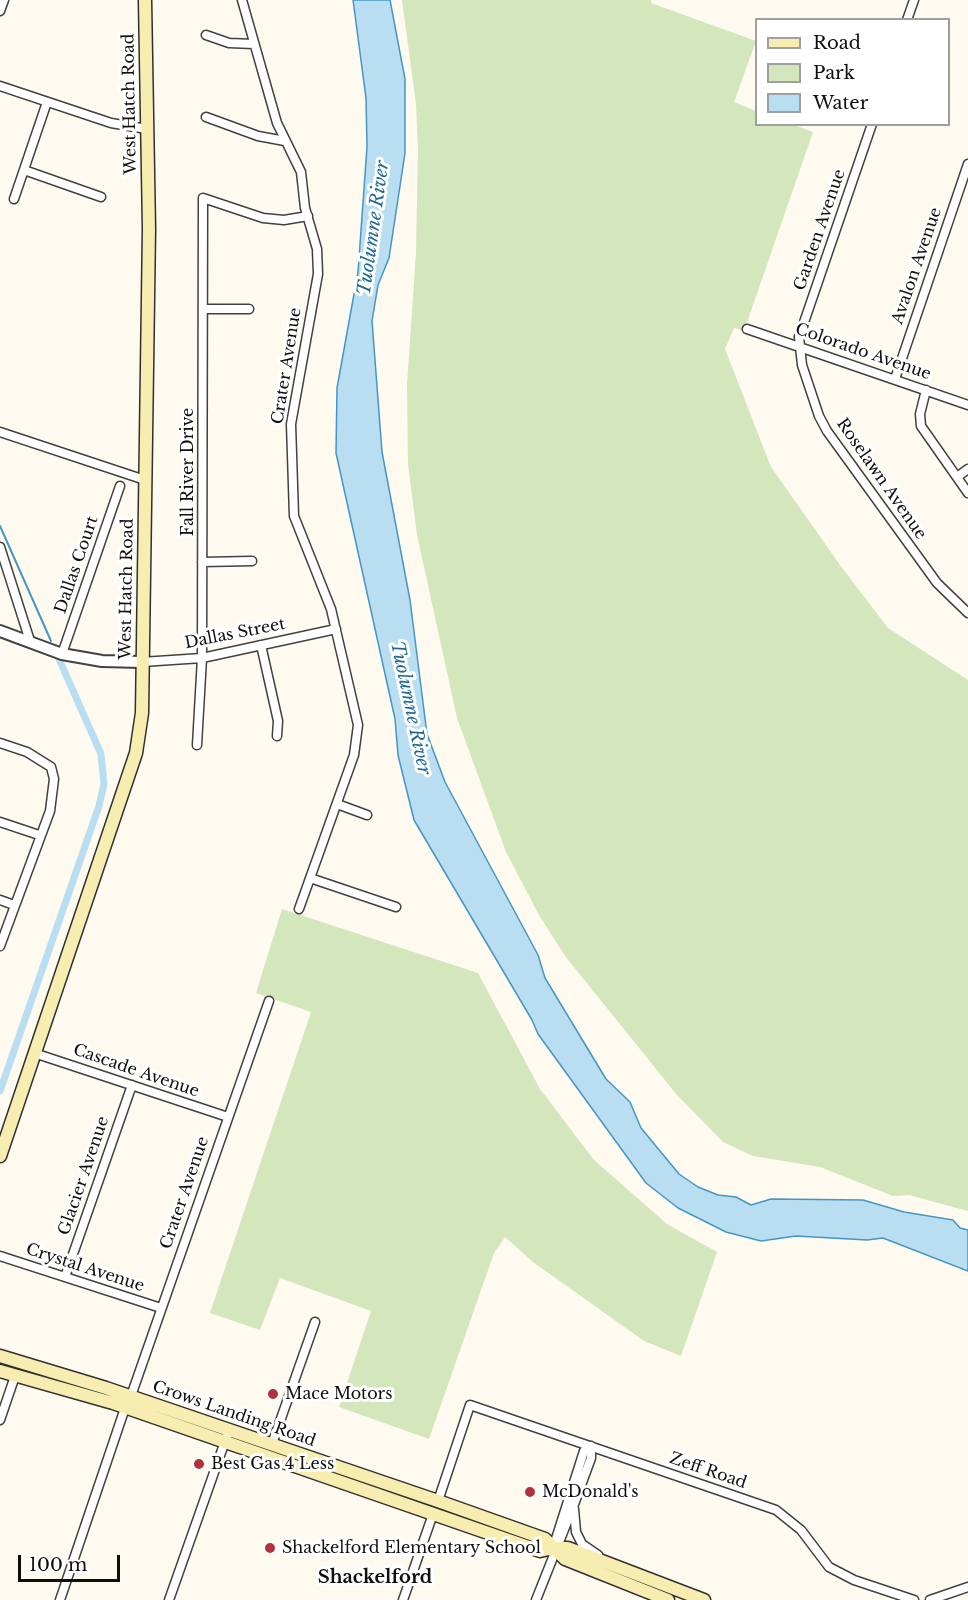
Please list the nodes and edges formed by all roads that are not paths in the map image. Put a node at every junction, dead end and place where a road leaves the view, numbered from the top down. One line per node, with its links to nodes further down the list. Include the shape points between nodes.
1 (4, 0): 5 (street)
2 (145, 0): 13 (main road, West Hatch Road)
3 (242, 0): 8 (street, Crater Avenue)
4 (914, 0): 6 (street)
5 (0, 11)
6 (909, 18)
7 (206, 35): 8 (street, via 229,43)
8 (254, 44): 14 (street, Crater Avenue)
9 (0, 86): 10 (street)
10 (47, 102): 13 (street, via 111,123); 16 (street)
11 (206, 117): 14 (street, via 258,136)
12 (871, 126): 24 (street, Garden Avenue)
13 (147, 129): 31 (main road, West Hatch Road)
14 (285, 141): 20 (street, Crater Avenue, via 301,172)
15 (968, 164): 17 (street, Avalon Avenue)
16 (24, 170): 18 (street); 19 (street)
17 (964, 191): 25 (street, Avalon Avenue)
18 (100, 197)
19 (14, 199)
20 (308, 216): 21 (street, Fall River Drive, via 263,218 203,198); 38 (street, Crater Avenue, via 317,249 318,274 292,412 294,516)
21 (203, 309): 22 (street); 36 (street, Fall River Drive)
22 (249, 309)
23 (747, 329): 24 (street, Colorado Avenue)
24 (800, 346): 25 (street, Colorado Avenue); 37 (street, Roselawn Avenue, via 806,381 827,431 937,583)
25 (895, 379): 26 (street, Colorado Avenue)
26 (926, 390): 27 (street, Colorado Avenue); 30 (street, via 921,426)
27 (968, 405)
28 (0, 432): 31 (street)
29 (968, 469): 30 (street)
30 (957, 477): 33 (street)
31 (145, 480): 44 (main road, West Hatch Road)
32 (120, 486): 42 (street, Dallas Court)
33 (968, 493)
34 (0, 547): 40 (street)
35 (252, 561): 36 (street)
36 (202, 562): 43 (street, Fall River Drive)
37 (968, 613)
38 (336, 629): 41 (street, Dallas Street); 48 (street, Crater Avenue, via 358,725 357,746)
39 (0, 631): 40 (street, Dallas Street)
40 (30, 641): 42 (street, Dallas Street)
41 (261, 645): 43 (street, Dallas Street); 45 (street, via 278,721)
42 (62, 654): 44 (street, Dallas Street)
43 (202, 658): 44 (street, Dallas Street); 47 (street, Fall River Drive)
44 (142, 662): 59 (main road, West Hatch Road, via 142,713 135,753)
45 (277, 736)
46 (0, 743): 51 (street, via 27,752 51,767 51,802)
47 (197, 745)
48 (337, 804): 49 (street); 52 (street, Crater Avenue)
49 (367, 815)
50 (0, 822): 51 (street)
51 (39, 835): 54 (street)
52 (310, 878): 55 (street); 56 (street, Crater Avenue)
53 (0, 900): 54 (street)
54 (14, 905): 57 (street)
55 (396, 907)
56 (299, 909)
57 (0, 946)
58 (268, 1001): 61 (street, Crater Avenue)
59 (34, 1053): 60 (street, Cascade Avenue); 62 (main road, West Hatch Road)
60 (132, 1085): 61 (street, Cascade Avenue); 64 (street, Glacier Avenue)
61 (228, 1117): 65 (street, Crater Avenue)
62 (0, 1156)
63 (0, 1256): 64 (street, Crystal Avenue)
64 (65, 1277): 65 (street, Crystal Avenue)
65 (161, 1308): 70 (street, Crater Avenue)
66 (315, 1322): 73 (street)
67 (0, 1356): 70 (main road, Crows Landing Road)
68 (0, 1371): 69 (main road)
69 (15, 1376): 70 (main road, via 75,1393 82,1391); 71 (street)
70 (128, 1402): 72 (main road, Crows Landing Road); 72 (main road, Crows Landing Road, via 186,1415); 82 (street, Crater Avenue)
71 (0, 1420)
72 (227, 1436): 73 (main road, Crows Landing Road); 75 (main road, Crows Landing Road); 83 (street)
73 (272, 1444): 76 (main road, Crows Landing Road)
74 (591, 1446): 76 (street, Zeff Road, via 470,1405); 77 (street, via 591,1458); 79 (street, via 584,1451 557,1530); 88 (street, Zeff Road, via 776,1510 801,1530 829,1567 854,1580)
75 (373, 1493): 76 (main road, via 389,1493 433,1505); 78 (main road, Crows Landing Road)
76 (438, 1501): 79 (main road, Crows Landing Road, via 544,1539)
77 (573, 1507): 79 (street); 80 (street, via 582,1544)
78 (433, 1514): 79 (main road, Crows Landing Road, via 540,1551); 84 (street)
79 (555, 1548): 80 (main road, Crows Landing Road, via 568,1548); 85 (street); 86 (main road, Crows Landing Road, via 565,1559)
80 (606, 1561): 87 (main road, Crows Landing Road)
81 (968, 1587): 89 (street)
82 (60, 1600)
83 (169, 1600)
84 (403, 1600)
85 (536, 1600)
86 (668, 1600)
87 (704, 1600)
88 (914, 1600)
89 (930, 1600)

